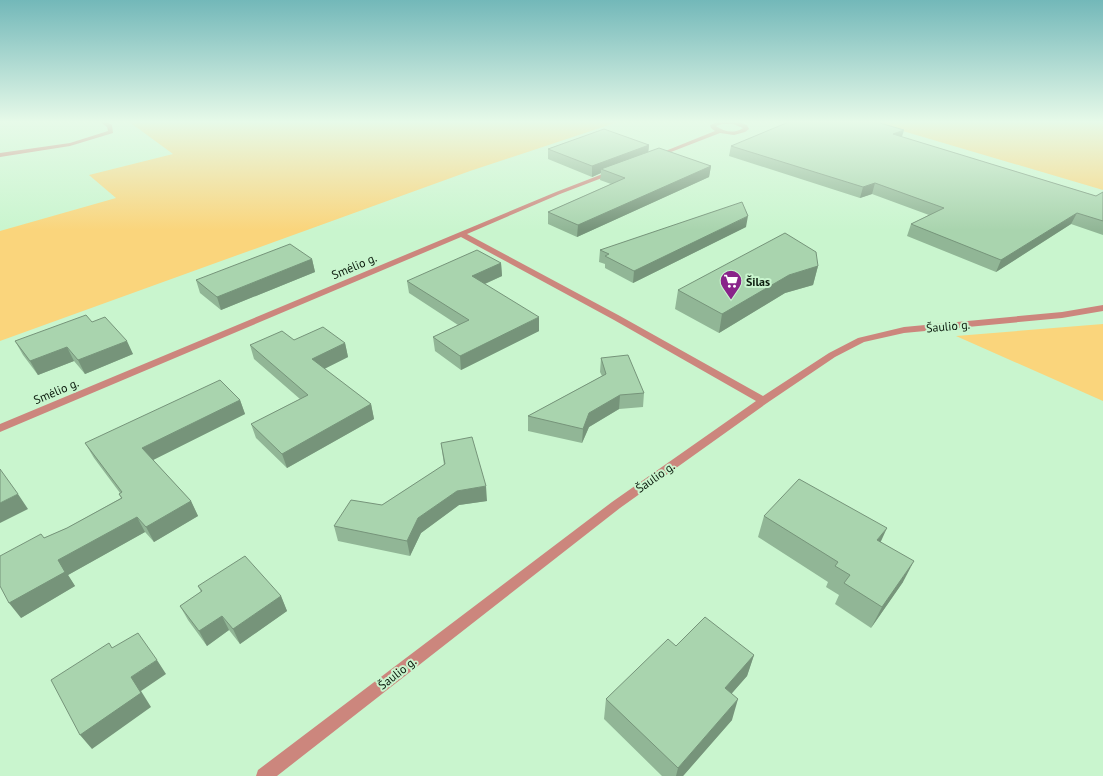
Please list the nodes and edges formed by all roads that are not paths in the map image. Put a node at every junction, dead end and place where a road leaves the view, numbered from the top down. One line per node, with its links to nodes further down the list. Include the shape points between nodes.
1 (623, 168): 2 (street, Smėlio g.)
2 (461, 234): 4 (street); 5 (street, Smėlio g.)
3 (1103, 308): 4 (street, Šaulio g., via 1062,315 904,330 861,340 832,355)
4 (763, 401): 6 (street, Šaulio g., via 616,505)
5 (0, 428)
6 (264, 776)

